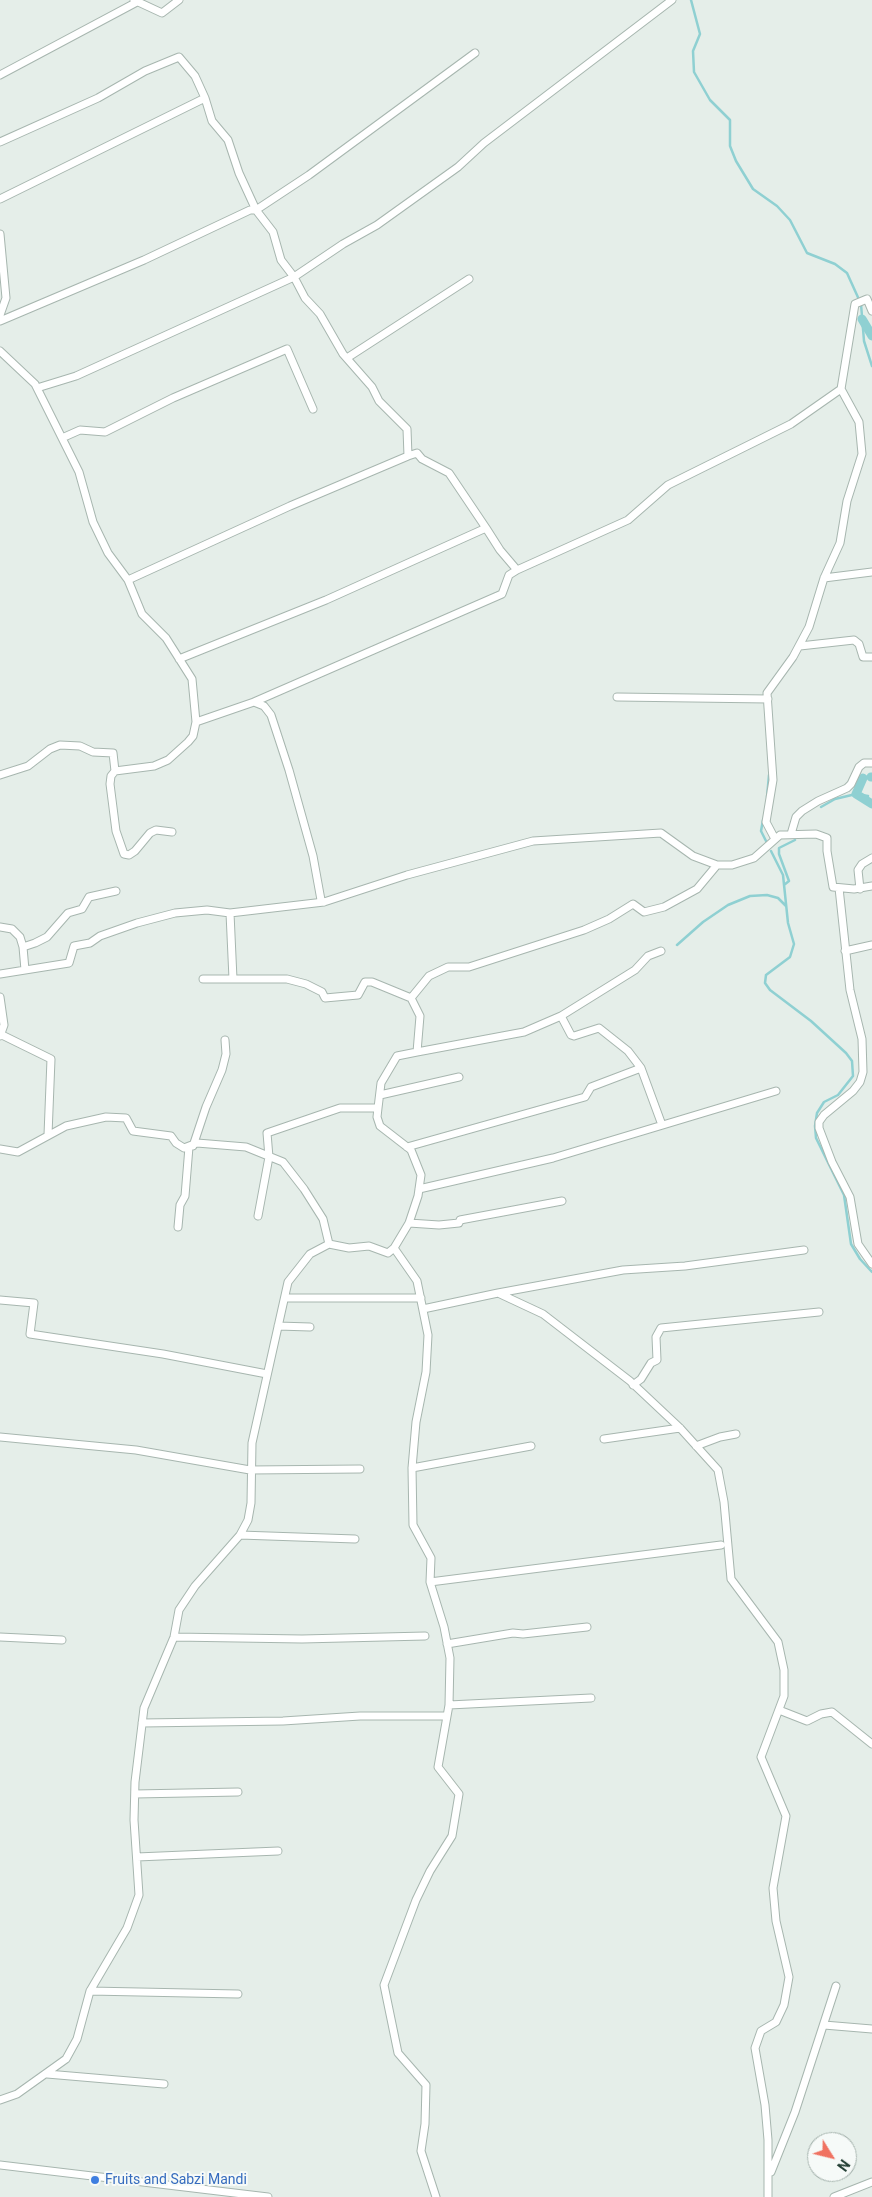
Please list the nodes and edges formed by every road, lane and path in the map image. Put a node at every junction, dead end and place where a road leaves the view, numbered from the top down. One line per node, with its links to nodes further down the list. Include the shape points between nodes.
1 (179, 0): 3 (street, via 162,13)
2 (672, 0): 11 (street, via 458,167 378,224)
3 (135, 1): 5 (street)
4 (475, 53): 9 (street)
5 (0, 75)
6 (205, 98): 7 (street, via 195,76 179,57); 8 (street); 9 (street, via 212,121 228,140)
7 (0, 142)
8 (0, 199)
9 (256, 210): 11 (street, via 273,232 281,260); 15 (street)
10 (0, 234): 14 (street, via 6,298)
11 (294, 277): 17 (street); 18 (street, via 76,376)
12 (469, 279): 17 (street)
13 (872, 311): 19 (street, via 867,299 860,300)
14 (0, 315)
15 (0, 321)
16 (0, 351): 18 (street)
17 (347, 358): 22 (street, via 380,401 408,429)
18 (37, 388): 21 (street)
19 (841, 389): 24 (street, via 791,424 668,485 628,520); 26 (street, via 859,422 862,454 840,543)
20 (313, 409): 21 (street, via 287,349 173,398 105,432 80,430)
21 (62, 438): 27 (street, via 79,472 93,522 108,552)
22 (408, 456): 23 (street, via 416,453 449,473); 27 (street)
23 (486, 528): 24 (street); 30 (street, via 326,600)
24 (517, 570): 33 (street, via 509,576 502,594)
25 (872, 572): 26 (street)
26 (824, 578): 28 (street)
27 (128, 580): 30 (street, via 142,614 166,638)
28 (800, 646): 29 (street, via 854,640 859,644 863,657); 32 (street, via 767,692)
29 (872, 657)
30 (179, 659): 34 (street, via 192,679)
31 (617, 697): 32 (street)
32 (768, 699): 40 (street, via 773,780 766,822)
33 (254, 702): 34 (street); 47 (street, via 264,706 277,733)
34 (196, 722): 36 (street, via 193,736 168,760 142,769)
35 (872, 763): 39 (street, via 859,767 847,788 802,811 796,817)
36 (115, 770): 37 (street, via 113,753 93,752 71,744 50,749 28,766); 38 (street, via 110,784 116,831 124,854 131,854 156,830)
37 (0, 775)
38 (172, 832)
39 (791, 834): 40 (street); 44 (street, via 806,833 827,838 833,887)
40 (775, 839): 42 (street, via 754,858)
41 (872, 858): 45 (street, via 858,870)
42 (716, 866): 47 (street, via 693,856 661,833 557,838 475,856); 59 (street, via 697,889 664,907 644,912 633,904 584,930 469,967 448,967 429,976)
43 (872, 886): 45 (street)
44 (839, 888): 45 (street); 52 (street)
45 (860, 889)
46 (116, 891): 51 (street, via 89,897 82,909 68,912 59,920 47,937)
47 (324, 902): 48 (street)
48 (230, 913): 54 (street, via 207,910 175,913 138,923 100,936 90,943 74,946 69,963); 57 (street)
49 (0, 927): 51 (street, via 12,929 20,937)
50 (872, 945): 52 (street)
51 (23, 947): 54 (street)
52 (845, 951): 83 (street, via 862,1039 863,1072 853,1091 824,1116 819,1128 850,1196 858,1244)
53 (661, 952): 60 (street, via 648,956 635,970)
54 (25, 970): 55 (street)
55 (0, 974)
56 (203, 979): 57 (street)
57 (233, 979): 59 (street, via 298,981 322,992 325,998 358,995 365,982 372,982)
58 (0, 997): 61 (street, via 4,1025)
59 (412, 998): 63 (street, via 420,1016)
60 (561, 1016): 63 (street, via 524,1032); 64 (street, via 567,1031 574,1036 599,1028 621,1044)
61 (1, 1036): 70 (street, via 51,1059)
62 (226, 1040): 71 (street, via 222,1070)
63 (417, 1052): 67 (street, via 397,1056 382,1082)
64 (641, 1068): 69 (street); 72 (street, via 591,1087 585,1098)
65 (459, 1077): 67 (street)
66 (776, 1091): 69 (street)
67 (380, 1095): 68 (street)
68 (378, 1108): 72 (street, via 380,1126); 74 (street, via 340,1108 267,1133)
69 (662, 1124): 75 (street, via 553,1158)
70 (48, 1135): 71 (street, via 66,1126 106,1117 126,1118 133,1131 171,1136 180,1146); 73 (street, via 18,1152)
71 (191, 1146): 74 (street, via 197,1143 246,1147); 79 (street)
72 (407, 1147): 75 (street, via 422,1175)
73 (0, 1149)
74 (268, 1156): 77 (street); 80 (street, via 283,1162 304,1189 323,1219)
75 (419, 1189): 78 (street)
76 (562, 1201): 78 (street, via 460,1220 459,1223)
77 (258, 1216)
78 (409, 1223): 81 (street)
79 (178, 1227)
80 (329, 1244): 81 (street, via 349,1248 369,1246 388,1253); 85 (street, via 310,1254 288,1282)
81 (394, 1248): 86 (street, via 417,1281)
82 (804, 1250): 84 (street, via 685,1266 624,1270)
83 (872, 1264)
84 (498, 1293): 88 (street); 93 (street, via 543,1314)
85 (284, 1298): 86 (street); 90 (street)
86 (421, 1298): 88 (street)
87 (0, 1300): 92 (street, via 34,1303 30,1334)
88 (423, 1310): 100 (street, via 428,1335 426,1372 416,1422)
89 (819, 1312): 93 (street, via 661,1328 656,1337 657,1360)
90 (278, 1326): 91 (street); 92 (street)
91 (310, 1327)
92 (267, 1374): 102 (street, via 252,1443)
93 (633, 1384): 94 (street)
94 (680, 1428): 97 (street); 99 (street)
95 (736, 1434): 99 (street)
96 (0, 1437): 102 (street, via 136,1450)
97 (604, 1438)
98 (531, 1446): 100 (street)
99 (696, 1446): 115 (street, via 718,1470 731,1579 778,1642 784,1670 784,1696)
100 (412, 1468): 106 (street, via 413,1525 431,1558)
101 (360, 1469): 102 (street)
102 (250, 1470): 103 (street, via 251,1503 248,1520)
103 (240, 1534): 104 (street); 110 (street, via 195,1586 179,1610)
104 (355, 1539)
105 (721, 1545): 106 (street)
106 (430, 1582): 112 (street)
107 (587, 1627): 112 (street, via 512,1633)
108 (425, 1636): 110 (street, via 302,1639)
109 (0, 1637): 111 (street)
110 (174, 1637): 117 (street, via 144,1708)
111 (62, 1640)
112 (447, 1644): 114 (street, via 450,1658)
113 (591, 1698): 114 (street)
114 (449, 1705): 116 (street)
115 (779, 1710): 118 (street, via 807,1721 832,1712); 132 (street, via 761,1757 786,1816 773,1888 776,1921 789,1977 784,2005 776,2022 761,2031 755,2048 765,2105)
116 (446, 1716): 117 (street); 135 (street, via 438,1767 459,1794 452,1836 416,1900 384,1985 398,2052 426,2085 421,2151)
117 (142, 1723): 120 (street)
118 (872, 1744)
119 (238, 1792): 120 (street)
120 (135, 1794): 122 (street)
121 (278, 1851): 122 (street)
122 (137, 1857): 124 (street, via 139,1895 127,1928)
123 (836, 1986): 126 (street)
124 (90, 1991): 125 (street); 128 (street, via 77,2039 66,2059)
125 (238, 1994)
126 (824, 2025): 127 (street); 132 (street)
127 (872, 2029)
128 (48, 2074): 129 (street); 130 (street, via 17,2094)
129 (164, 2084)
130 (0, 2100)
131 (0, 2165): 134 (street)
132 (770, 2174): 136 (street)
133 (872, 2182): 137 (street)
134 (268, 2197)
135 (436, 2197)
136 (768, 2197)
137 (834, 2197)

